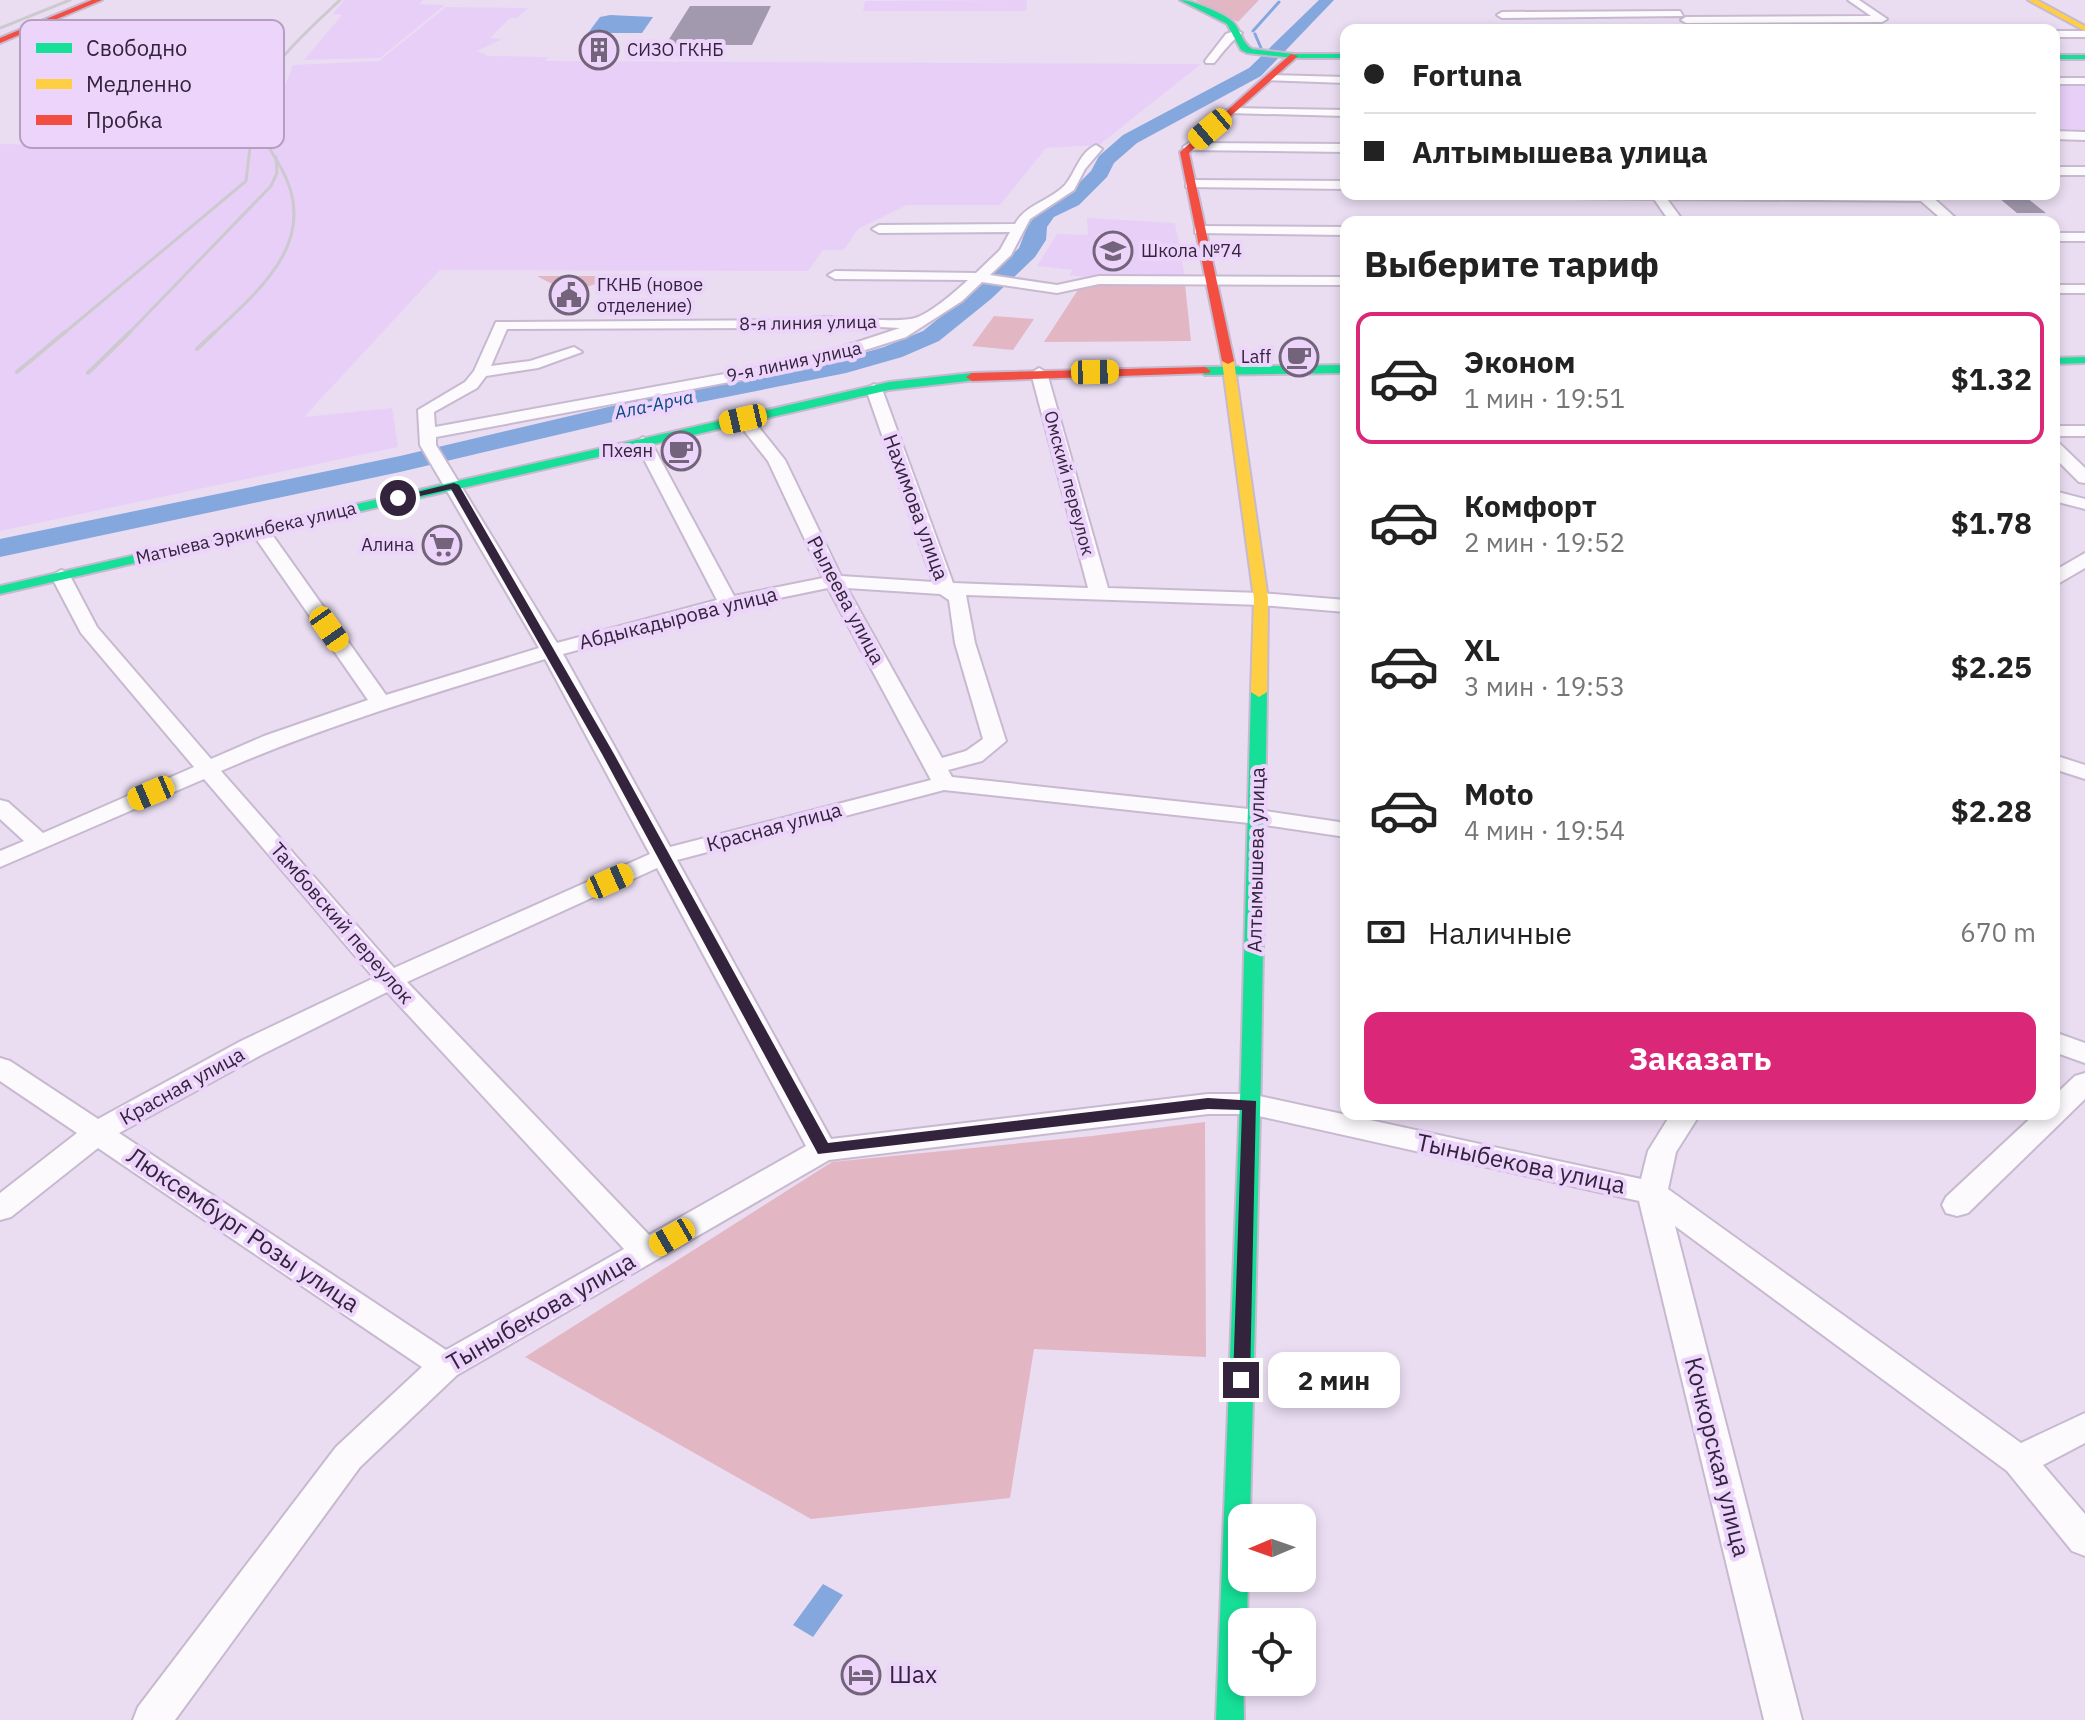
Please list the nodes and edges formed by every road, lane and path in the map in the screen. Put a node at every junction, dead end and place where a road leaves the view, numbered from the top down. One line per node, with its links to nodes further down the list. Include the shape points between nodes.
1 (89, 0): 8 (main road)
2 (98, 0): 9 (main road)
3 (1184, 0): 15 (main road, via 1224,20)
4 (1663, 0): 7 (street)
5 (1853, 0): 7 (street, via 1882,19)
6 (2032, 0): 14 (main road)
7 (1683, 17): 10 (street, via 1499,11); 11 (street)
8 (43, 20)
9 (48, 20)
10 (1510, 24)
11 (1691, 24)
12 (20, 30): 17 (main road)
13 (20, 31): 17 (main road)
14 (2085, 32): 16 (street)
15 (1237, 33): 18 (main road, via 1244,48); 22 (street)
16 (2060, 34)
17 (0, 39)
18 (1290, 56): 19 (main road); 23 (main road)
19 (1340, 56)
20 (2060, 57): 21 (main road)
21 (2085, 57)
22 (1210, 61)
23 (1269, 78): 24 (street); 27 (main road)
24 (1340, 80)
25 (2060, 81): 26 (street)
26 (2085, 81)
27 (1231, 111): 28 (street); 31 (main road)
28 (1340, 113)
29 (2060, 135): 30 (street)
30 (2085, 136)
31 (1189, 147): 32 (street); 36 (main road, Алтымышева улица, via 1184,157)
32 (1340, 148)
33 (1096, 149): 40 (street, 9-я линия улица, via 1070,187 1028,214)
34 (2060, 171): 35 (street)
35 (2085, 171)
36 (1190, 184): 37 (street); 42 (main road, Алтымышева улица)
37 (1340, 185)
38 (1927, 200): 39 (street)
39 (1946, 216)
40 (1019, 228): 41 (street); 47 (street, 9-я линия улица, via 1006,252)
41 (879, 229)
42 (1200, 230): 43 (street); 48 (main road, Алтымышева улица)
43 (1340, 231)
44 (2060, 237): 45 (street)
45 (2085, 237)
46 (835, 275): 47 (street)
47 (979, 278): 48 (street, via 1057,289 1099,280); 52 (street, 9-я линия улица)
48 (1211, 281): 49 (street); 56 (main road, Алтымышева улица)
49 (1340, 281)
50 (2060, 289): 51 (street)
51 (2085, 289)
52 (921, 324): 58 (street, 8-я линия улица, via 818,320 501,325); 64 (street, 9-я линия улица, via 882,342 809,363)
53 (574, 352): 58 (street)
54 (2085, 360): 55 (main road)
55 (2060, 361)
56 (1230, 369): 57 (main road, Матыева Эркинбека улица); 59 (main road, Матыева Эркинбека улица); 79 (main road, Алтымышева улица)
57 (1340, 369)
58 (481, 372): 64 (street, 8-я линия улица, via 471,385 426,410)
59 (1039, 373): 60 (main road, Матыева Эркинбека улица, via 961,376); 78 (street, Омский переулок)
60 (874, 389): 61 (main road, Матыева Эркинбека улица); 76 (street, Нахимова улица)
61 (743, 419): 65 (main road, Матыева Эркинбека улица); 75 (street, Рылеева улица, via 776,460)
62 (2060, 431): 63 (street)
63 (2085, 431)
64 (427, 439): 68 (street)
65 (643, 442): 68 (main road, Матыева Эркинбека улица); 80 (street)
66 (2060, 454): 67 (street)
67 (2085, 478)
68 (454, 485): 71 (main road, Матыева Эркинбека улица); 82 (street)
69 (2060, 498): 70 (street)
70 (2085, 504)
71 (259, 530): 73 (main road, Матыева Эркинбека улица); 83 (street)
72 (2085, 559): 74 (street)
73 (61, 576): 77 (main road, Матыева Эркинбека улица); 85 (street, Тамбовский переулок, via 88,629)
74 (2060, 576)
75 (834, 581): 76 (street, Абдыкадырова улица); 80 (street, Абдыкадырова улица); 87 (street, Рылеева улица)
76 (945, 589): 78 (street, Абдыкадырова улица); 87 (street, Нахимова улица, via 958,598 965,643 995,741)
77 (0, 590)
78 (1099, 592): 79 (street, Абдыкадырова улица)
79 (1261, 599): 81 (street, Абдыкадырова улица); 89 (main road, Алтымышева улица)
80 (728, 603): 82 (street, Абдыкадырова улица)
81 (1340, 606)
82 (551, 651): 83 (street, Абдыкадырова улица); 92 (street)
83 (381, 703): 85 (street, Абдыкадырова улица)
84 (2060, 764): 86 (street)
85 (208, 770): 91 (street, Абдыкадырова улица); 94 (street, Тамбовский переулок)
86 (2085, 772)
87 (940, 775): 89 (street, Красная улица); 92 (street, Красная улица)
88 (0, 807): 91 (street)
89 (1258, 817): 90 (street, Красная улица); 99 (main road, Алтымышева улица)
90 (1340, 829)
91 (38, 841): 93 (street, Абдыкадырова улица)
92 (665, 856): 94 (street, Красная улица); 104 (street)
93 (0, 860)
94 (390, 980): 103 (street, Красная улица); 108 (street, Тамбовский переулок)
95 (2060, 1044): 96 (street)
96 (2085, 1054)
97 (0, 1068): 103 (street, Люксембург Розы улица)
98 (2085, 1083): 100 (street)
99 (1250, 1104): 104 (street, Тыныбекова улица, via 1208,1104); 105 (street, Тыныбекова улица); 114 (main road, Алтымышева улица)
100 (2060, 1106)
101 (1682, 1120): 105 (street, via 1662,1151)
102 (2046, 1120): 106 (street)
103 (98, 1132): 107 (street, Красная улица); 109 (street, Люксембург Розы улица)
104 (823, 1150): 108 (street, Тыныбекова улица)
105 (1652, 1193): 111 (street, Тыныбекова улица); 115 (street, Кочкорская улица)
106 (1957, 1205)
107 (0, 1209)
108 (646, 1252): 109 (street, Тыныбекова улица)
109 (445, 1366): 113 (street, Тыныбекова улица, via 348,1457)
110 (2085, 1427): 111 (street)
111 (2019, 1461): 112 (street, Тыныбекова улица)
112 (2085, 1540)
113 (152, 1720)
114 (1230, 1720)
115 (1783, 1720)

